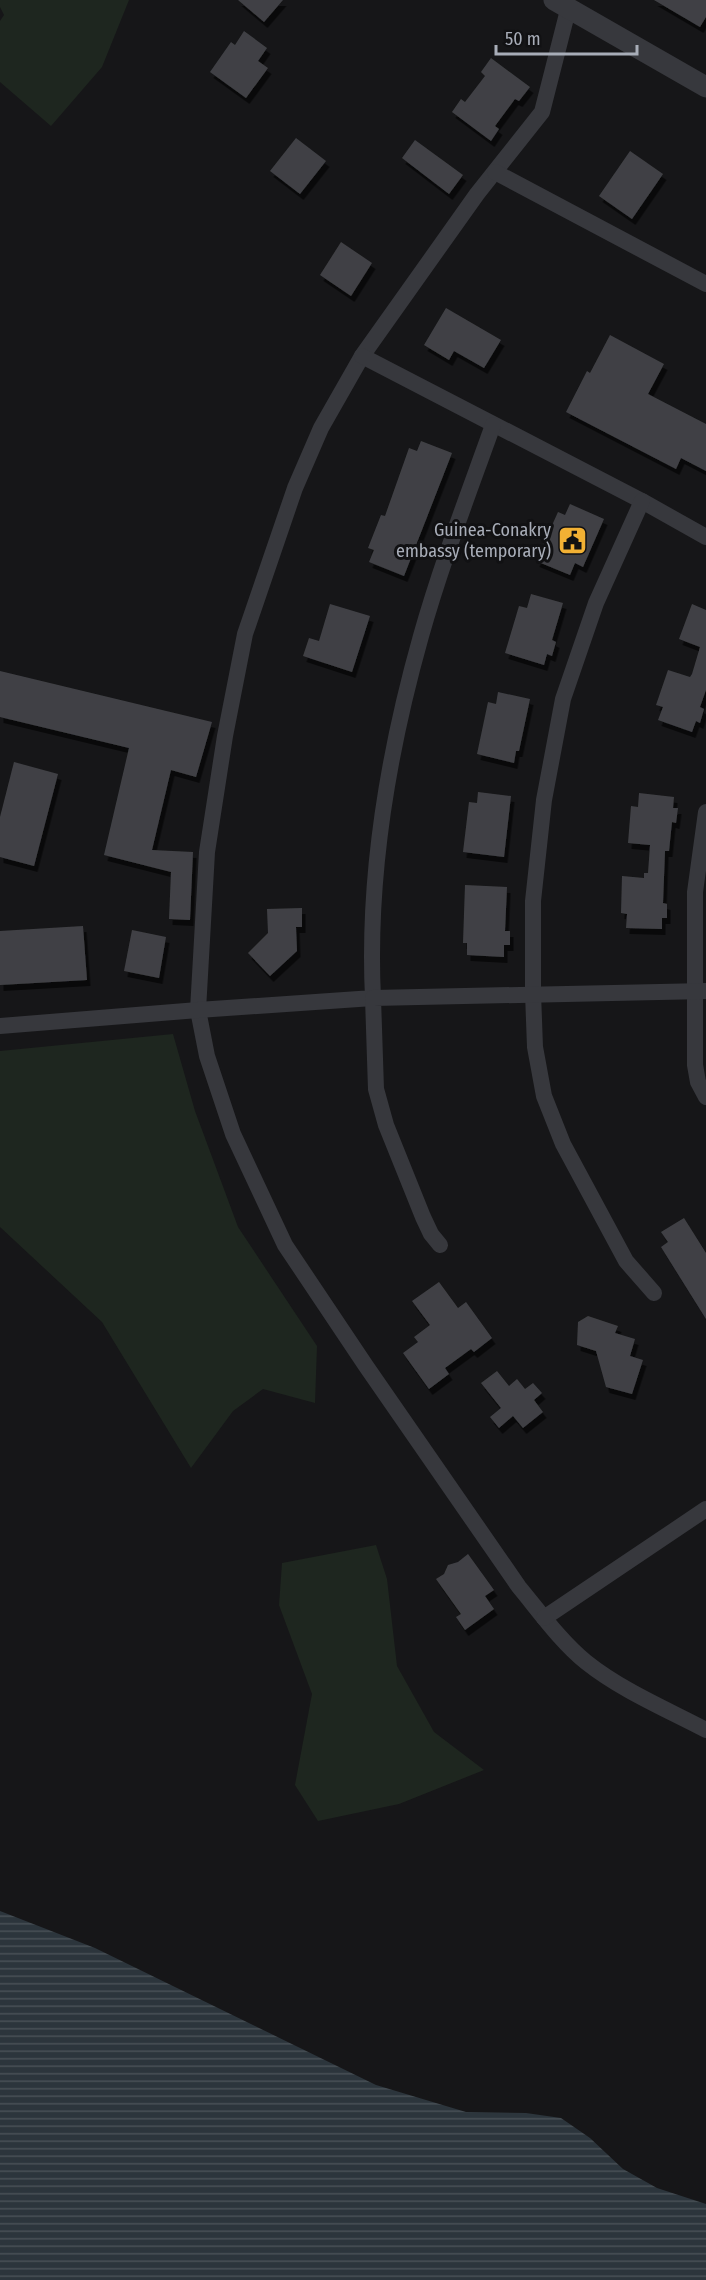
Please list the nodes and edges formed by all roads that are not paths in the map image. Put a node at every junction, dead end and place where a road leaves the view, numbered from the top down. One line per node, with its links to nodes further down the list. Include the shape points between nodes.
1 (561, 5): 2 (street); 3 (street, via 542,112)
2 (706, 87)
3 (495, 172): 4 (street); 5 (street)
4 (706, 284)
5 (362, 356): 6 (street); 13 (street, via 321,428 245,634 207,852)
6 (493, 425): 7 (street); 12 (street, via 422,633 398,723 376,859)
7 (642, 501): 8 (street); 11 (street, via 596,603 563,699 544,800 533,901)
8 (706, 537)
9 (706, 812): 10 (street, via 695,892)
10 (701, 991): 11 (street); 15 (street, via 696,1065 698,1082)
11 (533, 993): 12 (street); 17 (street, via 534,1047 544,1096 563,1144 626,1261)
12 (373, 998): 13 (street); 16 (street, via 376,1089 386,1125 427,1226)
13 (198, 1010): 14 (street); 19 (street, via 207,1056 233,1134 285,1245)
14 (0, 1026)
15 (706, 1097)
16 (440, 1245)
17 (654, 1293)
18 (706, 1509): 19 (street)
19 (544, 1618): 20 (street, via 586,1662)
20 (706, 1730)

